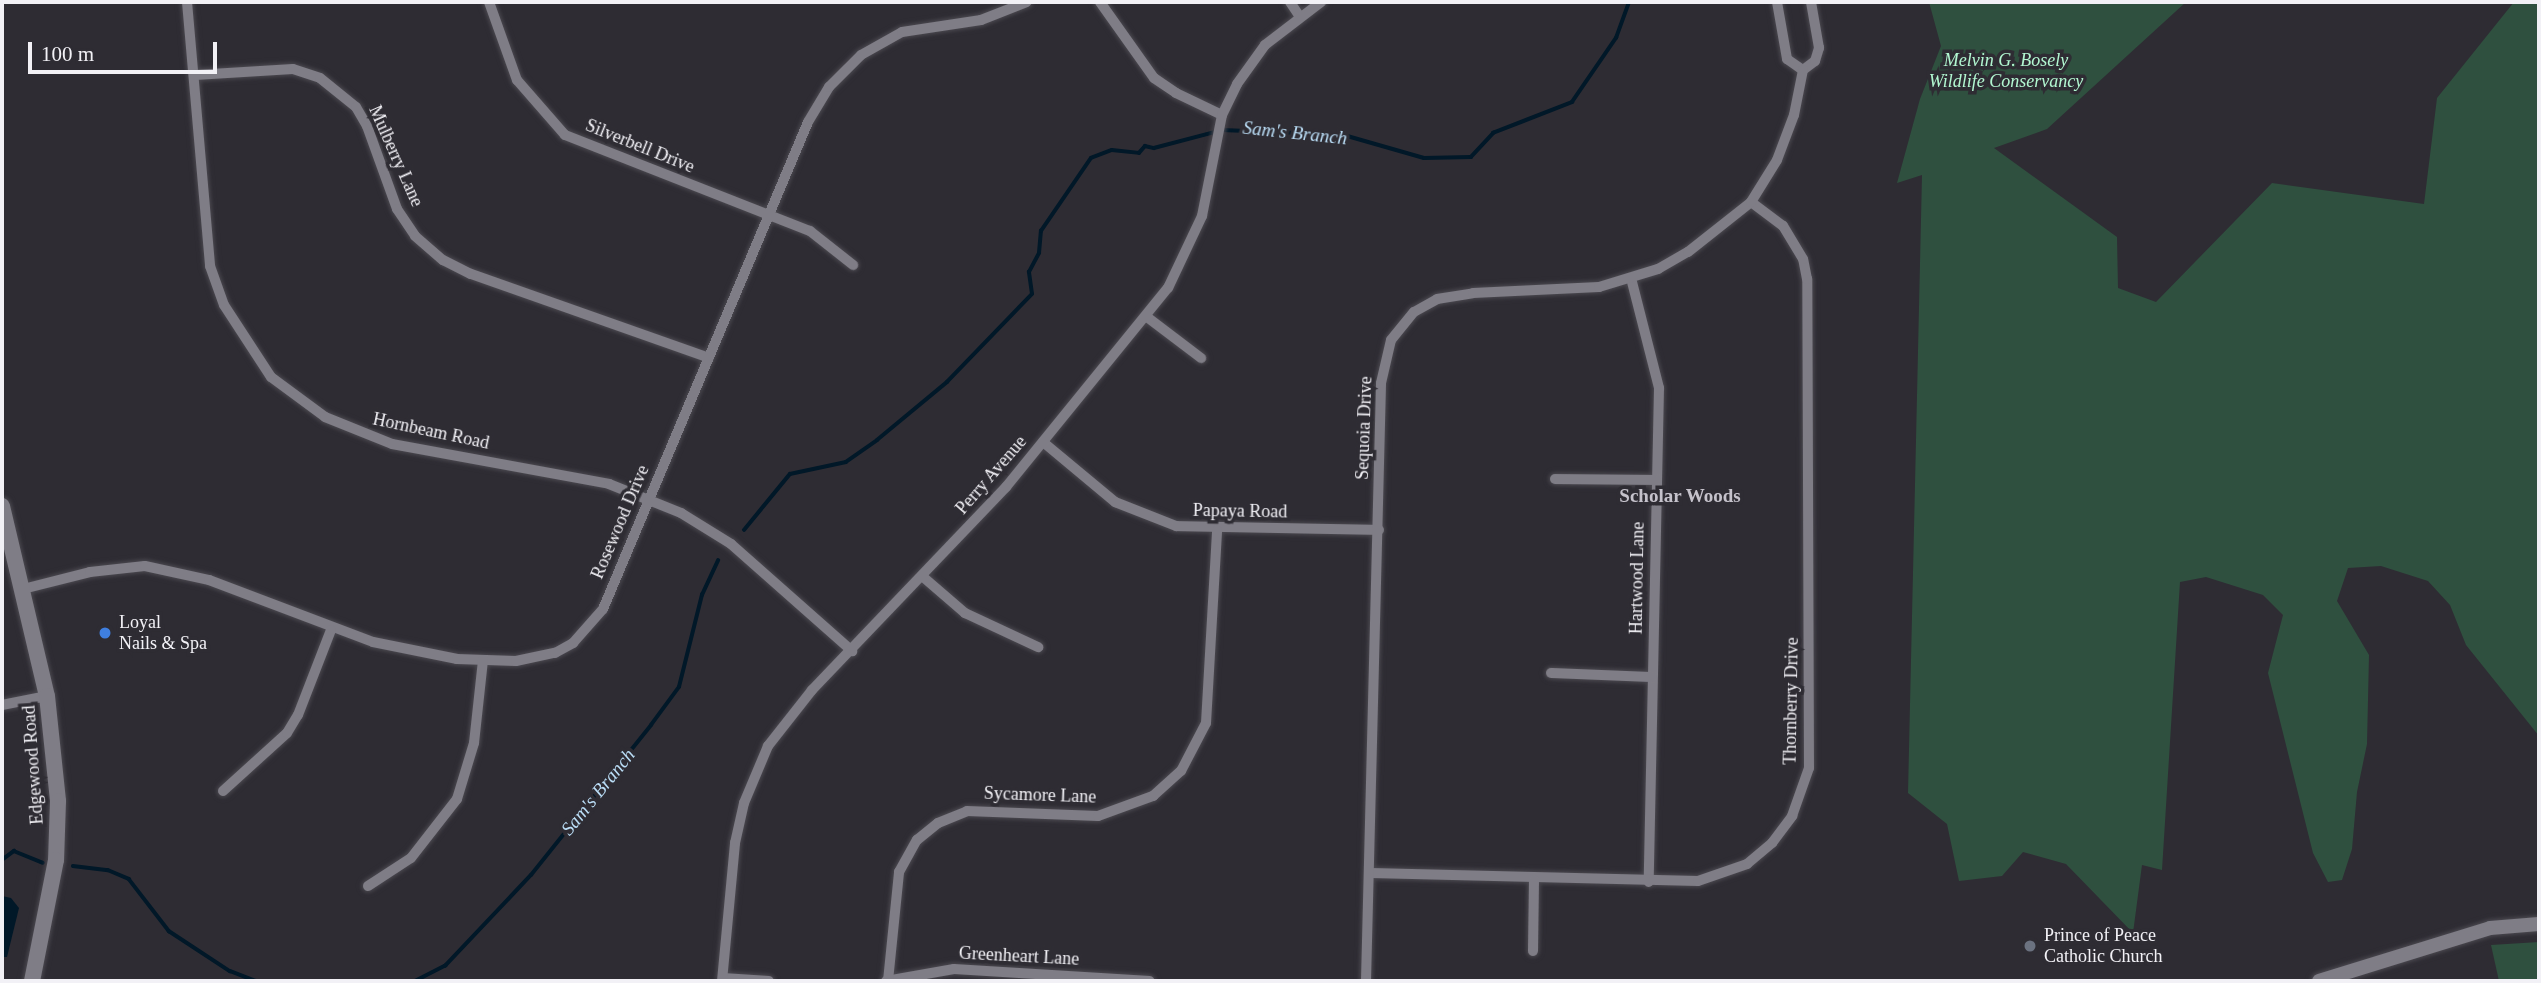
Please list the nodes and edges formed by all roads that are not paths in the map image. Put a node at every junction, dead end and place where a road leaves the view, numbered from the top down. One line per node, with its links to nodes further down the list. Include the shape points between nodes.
1 (187, 2): 11 (street, Hornbeam Road)
2 (489, 2): 14 (street, Silverbell Drive, via 517,80 565,135)
3 (1027, 2): 14 (street, Rosewood Drive, via 981,20 902,32 844,69 816,106)
4 (1100, 2): 12 (street, via 1154,78)
5 (1290, 2): 9 (street)
6 (1321, 2): 9 (street, Perry Avenue)
7 (1777, 2): 10 (street, via 1787,59)
8 (1811, 2): 10 (street, Sequoia Drive, via 1819,48 1815,61)
9 (1300, 17): 12 (street, Perry Avenue, via 1265,45)
10 (1803, 70): 13 (street, Sequoia Drive, via 1786,139)
11 (195, 75): 18 (street, Mulberry Lane, via 293,69 320,78 356,107 397,209 415,236 443,260); 23 (street, Hornbeam Road, via 210,266 224,305 271,377 325,417 392,444 609,484)
12 (1222, 114): 17 (street, Perry Avenue, via 1193,240)
13 (1751, 202): 16 (street, Sequoia Drive, via 1688,252); 40 (street, Thornberry Drive, via 1783,226 1802,259 1807,279 1809,768 1787,823 1747,864 1706,880)
14 (770, 215): 15 (street, Silverbell Drive, via 831,243); 18 (street, Rosewood Drive)
15 (853, 265)
16 (1632, 278): 22 (street, Hartwood Lane, via 1658,377); 26 (street, Sequoia Drive, via 1563,292 1451,296 1414,312 1391,340 1385,356)
17 (1147, 317): 19 (street); 20 (street, Perry Avenue)
18 (709, 358): 23 (street, Rosewood Drive)
19 (1201, 358)
20 (1043, 442): 25 (street, Papaya Road, via 1090,484 1140,515 1176,526); 27 (street, Perry Avenue)
21 (1555, 479): 22 (street)
22 (1656, 480): 34 (street, Hartwood Lane)
23 (649, 499): 31 (street, Hornbeam Road, via 731,544); 32 (street, Rosewood Drive, via 603,609 573,643 539,658)
24 (2, 506): 28 (main road, Edgewood Road)
25 (1217, 530): 26 (street, Papaya Road); 47 (street, Sycamore Lane, via 1206,723 1181,771 1153,796 1098,816 976,810 938,823 917,840 899,872)
26 (1379, 530): 38 (street, Sequoia Drive)
27 (922, 576): 30 (street, via 965,613); 31 (street, Perry Avenue)
28 (23, 589): 29 (street, Rosewood Drive, via 115,568 145,566 209,580); 35 (main road, Edgewood Road)
29 (331, 630): 32 (street, Rosewood Drive, via 434,655); 37 (street, via 298,715 277,746)
30 (1038, 647)
31 (852, 651): 44 (street, Perry Avenue, via 783,724 757,768 735,843)
32 (483, 660): 41 (street, via 474,743 457,799 411,858)
33 (1550, 673): 34 (street)
34 (1652, 677): 40 (street, Hartwood Lane)
35 (47, 696): 36 (street); 45 (main road, Edgewood Road, via 58,801 57,860)
36 (2, 705)
37 (223, 791)
38 (1371, 873): 39 (street, Thornberry Drive); 49 (street, Sequoia Drive)
39 (1534, 880): 40 (street, Thornberry Drive); 43 (street)
40 (1649, 882)
41 (368, 886)
42 (2539, 924): 50 (street, via 2490,928)
43 (1533, 951)
44 (723, 979): 46 (street)
45 (32, 981)
46 (769, 981)
47 (887, 981): 48 (street, Greenheart Lane, via 954,969)
48 (1150, 981)
49 (1366, 981)
50 (2319, 981)

